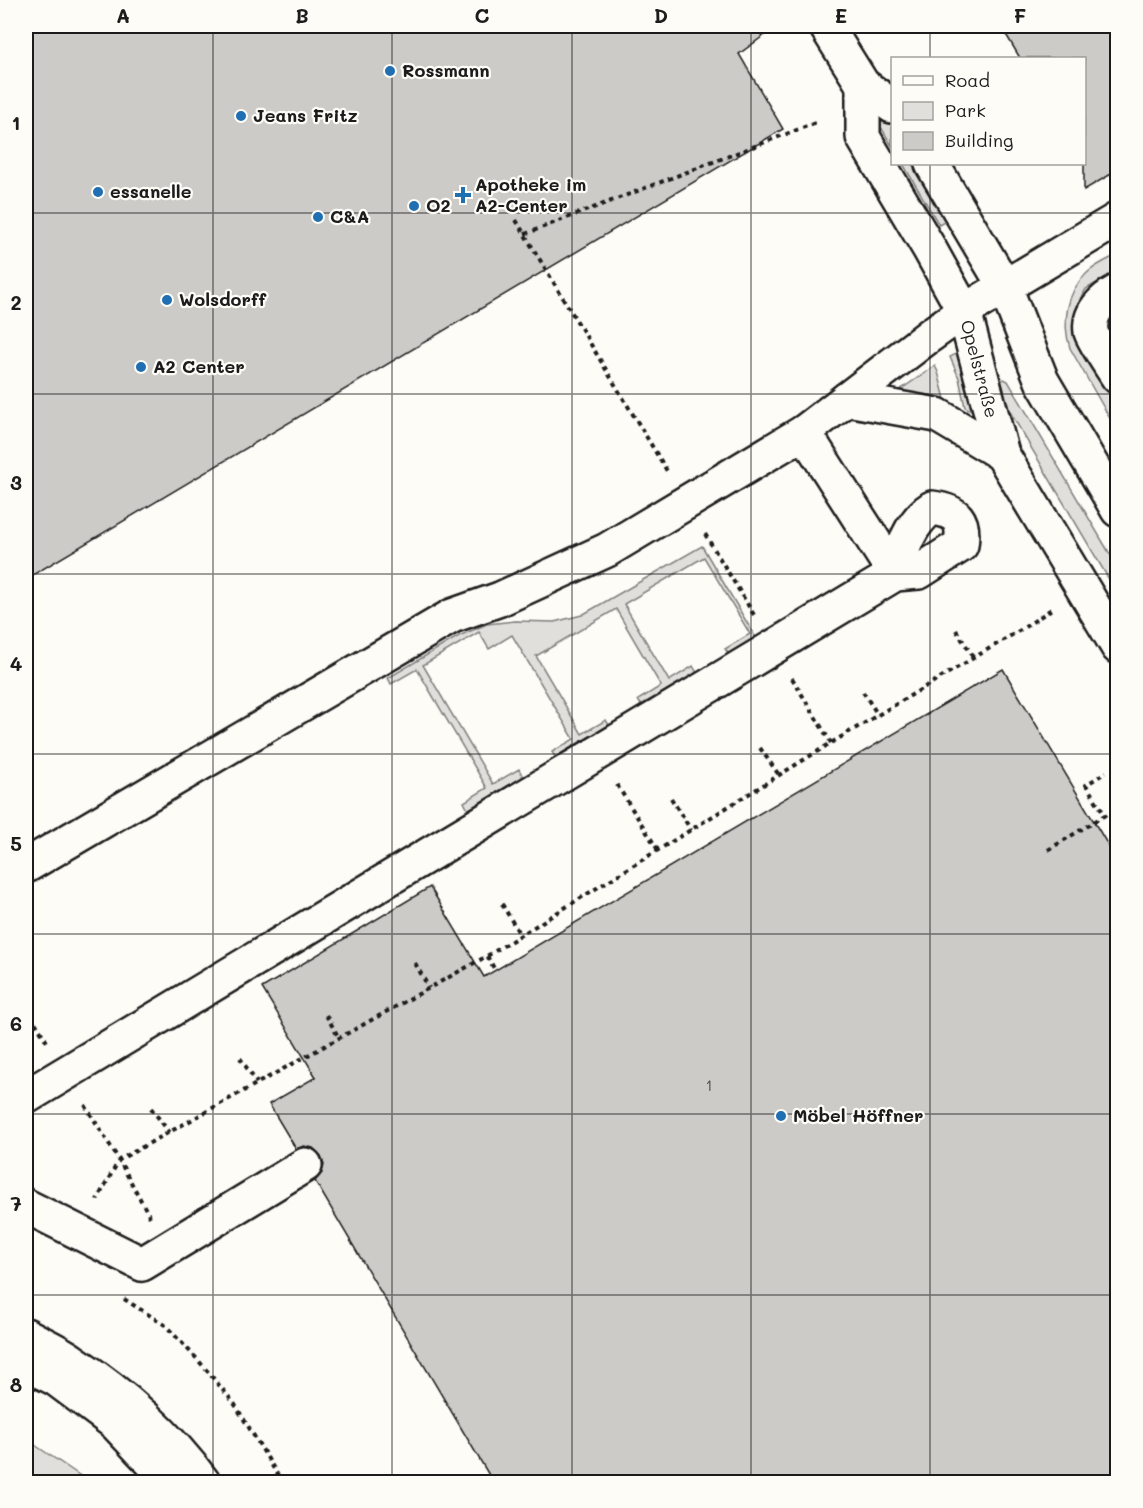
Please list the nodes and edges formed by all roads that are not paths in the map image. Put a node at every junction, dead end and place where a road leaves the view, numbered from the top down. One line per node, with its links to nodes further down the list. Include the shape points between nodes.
1 (826, 26): 2 (main road)
2 (863, 85): 3 (main road); 8 (main road, Opelstraße, via 863,137)
3 (891, 104)
4 (933, 165): 6 (main road)
5 (1118, 219): 6 (main road)
6 (1005, 287): 8 (main road); 13 (main road, via 1042,381)
7 (1118, 291): 9 (main road, via 1106,297 1092,315 1091,332)
8 (964, 311): 10 (main road); 12 (main road, Opelstraße)
9 (1118, 376)
10 (847, 399): 11 (main road); 12 (main road, via 937,416)
11 (804, 432): 15 (main road, via 607,550 500,599 452,616); 16 (main road, via 895,574)
12 (1002, 454): 14 (main road, Opelstraße)
13 (1118, 510)
14 (1118, 647)
15 (26, 866)
16 (26, 1097)
17 (305, 1165): 18 (main road, via 142,1264)
18 (26, 1206)
19 (26, 1335): 22 (main road, via 69,1359 131,1404 186,1459)
20 (26, 1364): 21 (main road, via 56,1379 115,1423)
21 (169, 1482)
22 (203, 1482)

